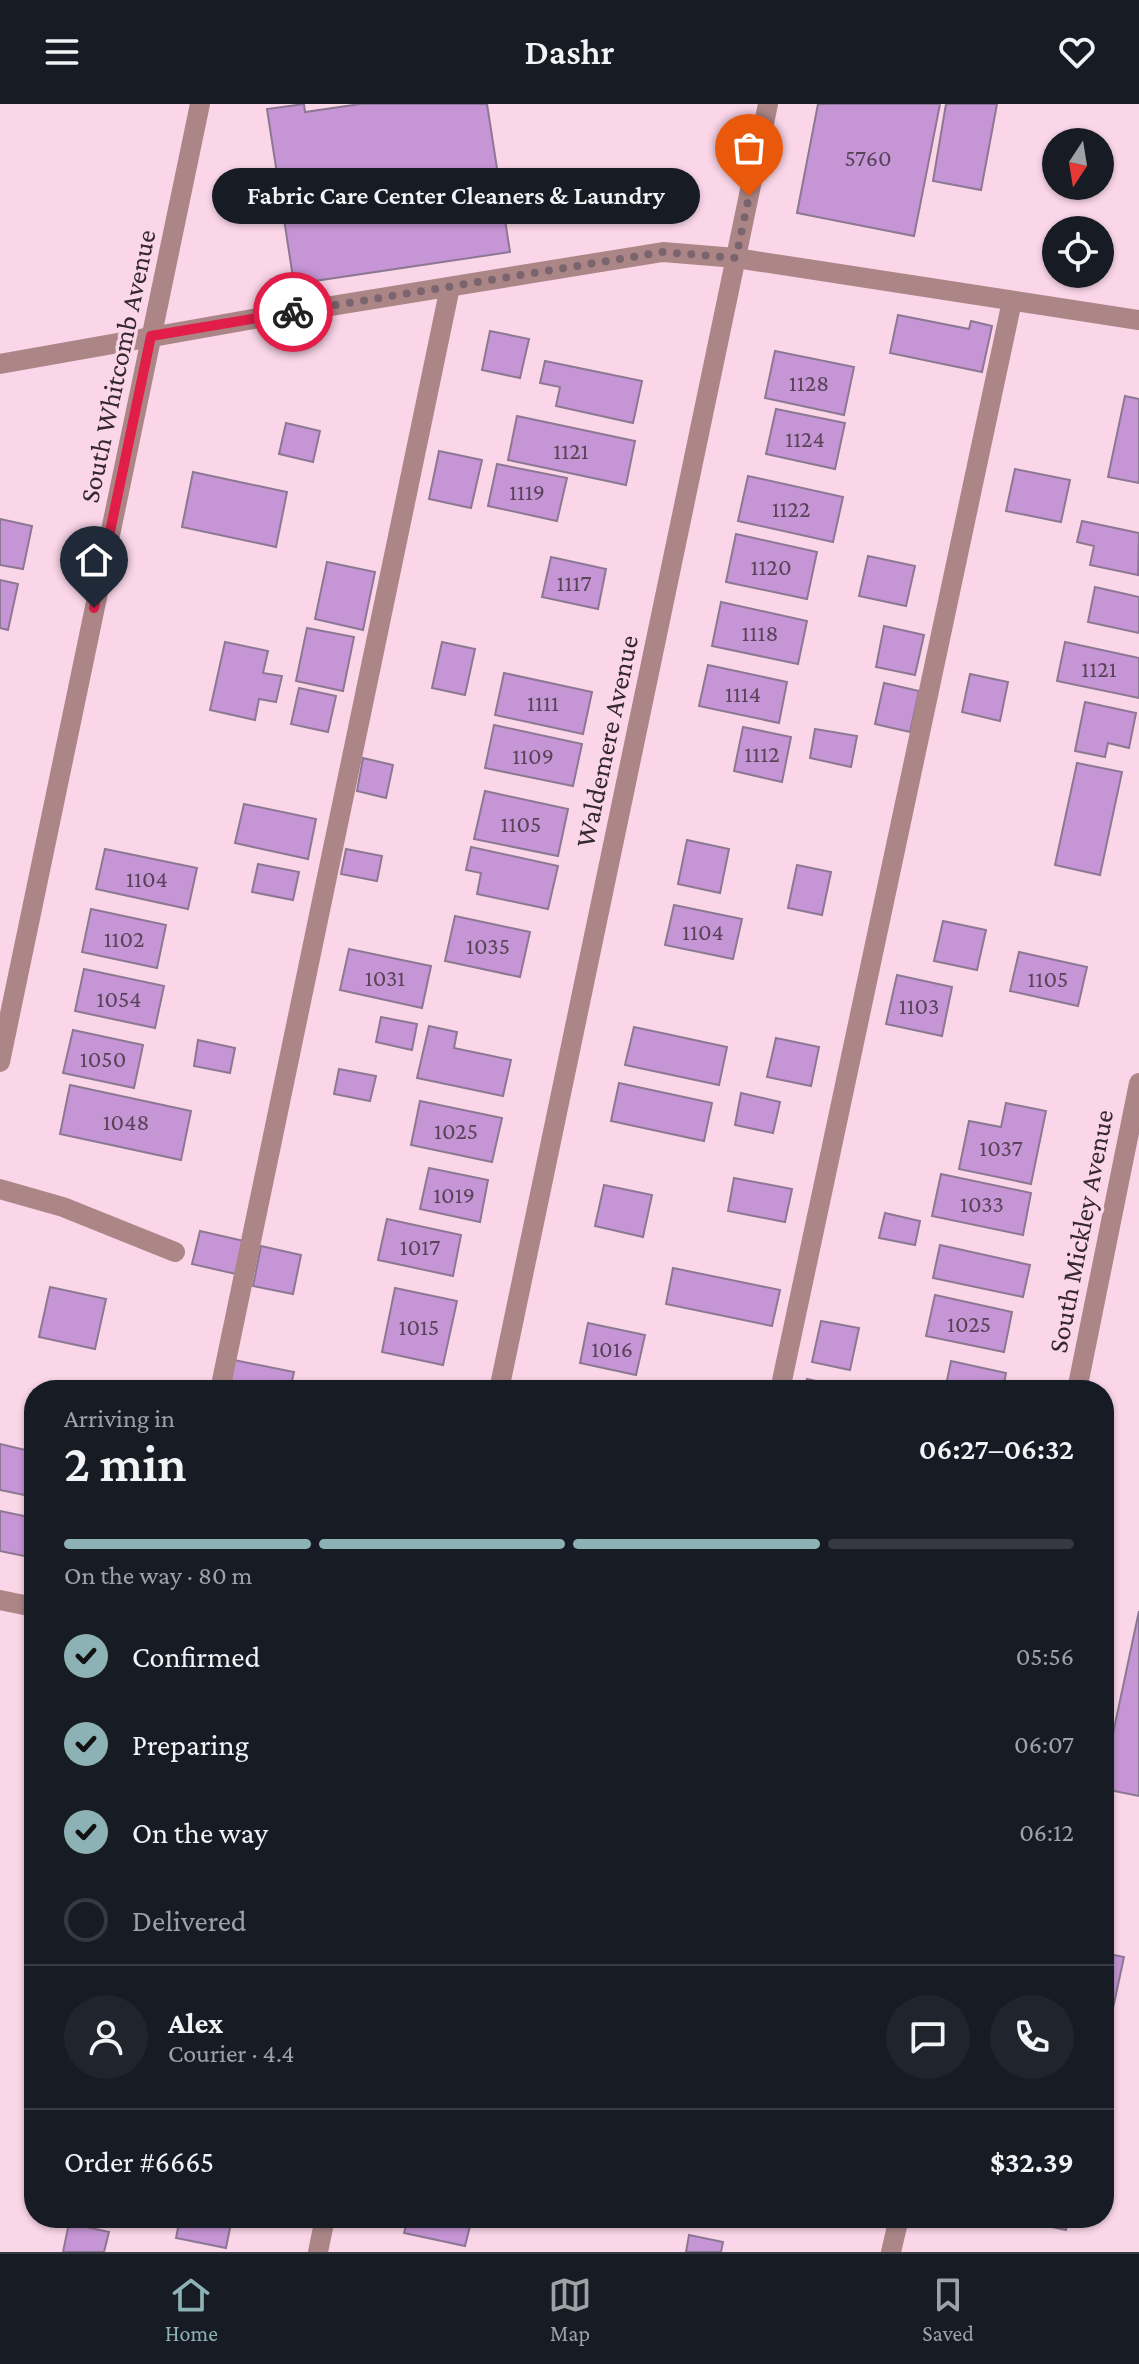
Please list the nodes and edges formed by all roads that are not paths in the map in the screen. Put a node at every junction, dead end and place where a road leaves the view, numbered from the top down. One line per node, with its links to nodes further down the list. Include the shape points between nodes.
1 (200, 104): 7 (street, South Whitcomb Avenue)
2 (768, 104): 3 (street, Waldemere Avenue)
3 (736, 258): 4 (street, via 663,252); 5 (street); 14 (street, Waldemere Avenue)
4 (450, 287): 7 (street); 13 (street)
5 (1012, 301): 6 (street); 15 (street)
6 (1139, 320)
7 (151, 336): 8 (street); 9 (street, South Whitcomb Avenue)
8 (0, 364)
9 (0, 1062)
10 (1139, 1083): 16 (street, South Mickley Avenue)
11 (0, 1189): 12 (street, via 63,1207)
12 (175, 1252)
13 (222, 1380)
14 (501, 1380)
15 (782, 1380)
16 (1079, 1380)
17 (0, 1600): 18 (street)
18 (24, 1605)
19 (323, 2228): 21 (street)
20 (897, 2228): 22 (street)
21 (318, 2252)
22 (891, 2252)

